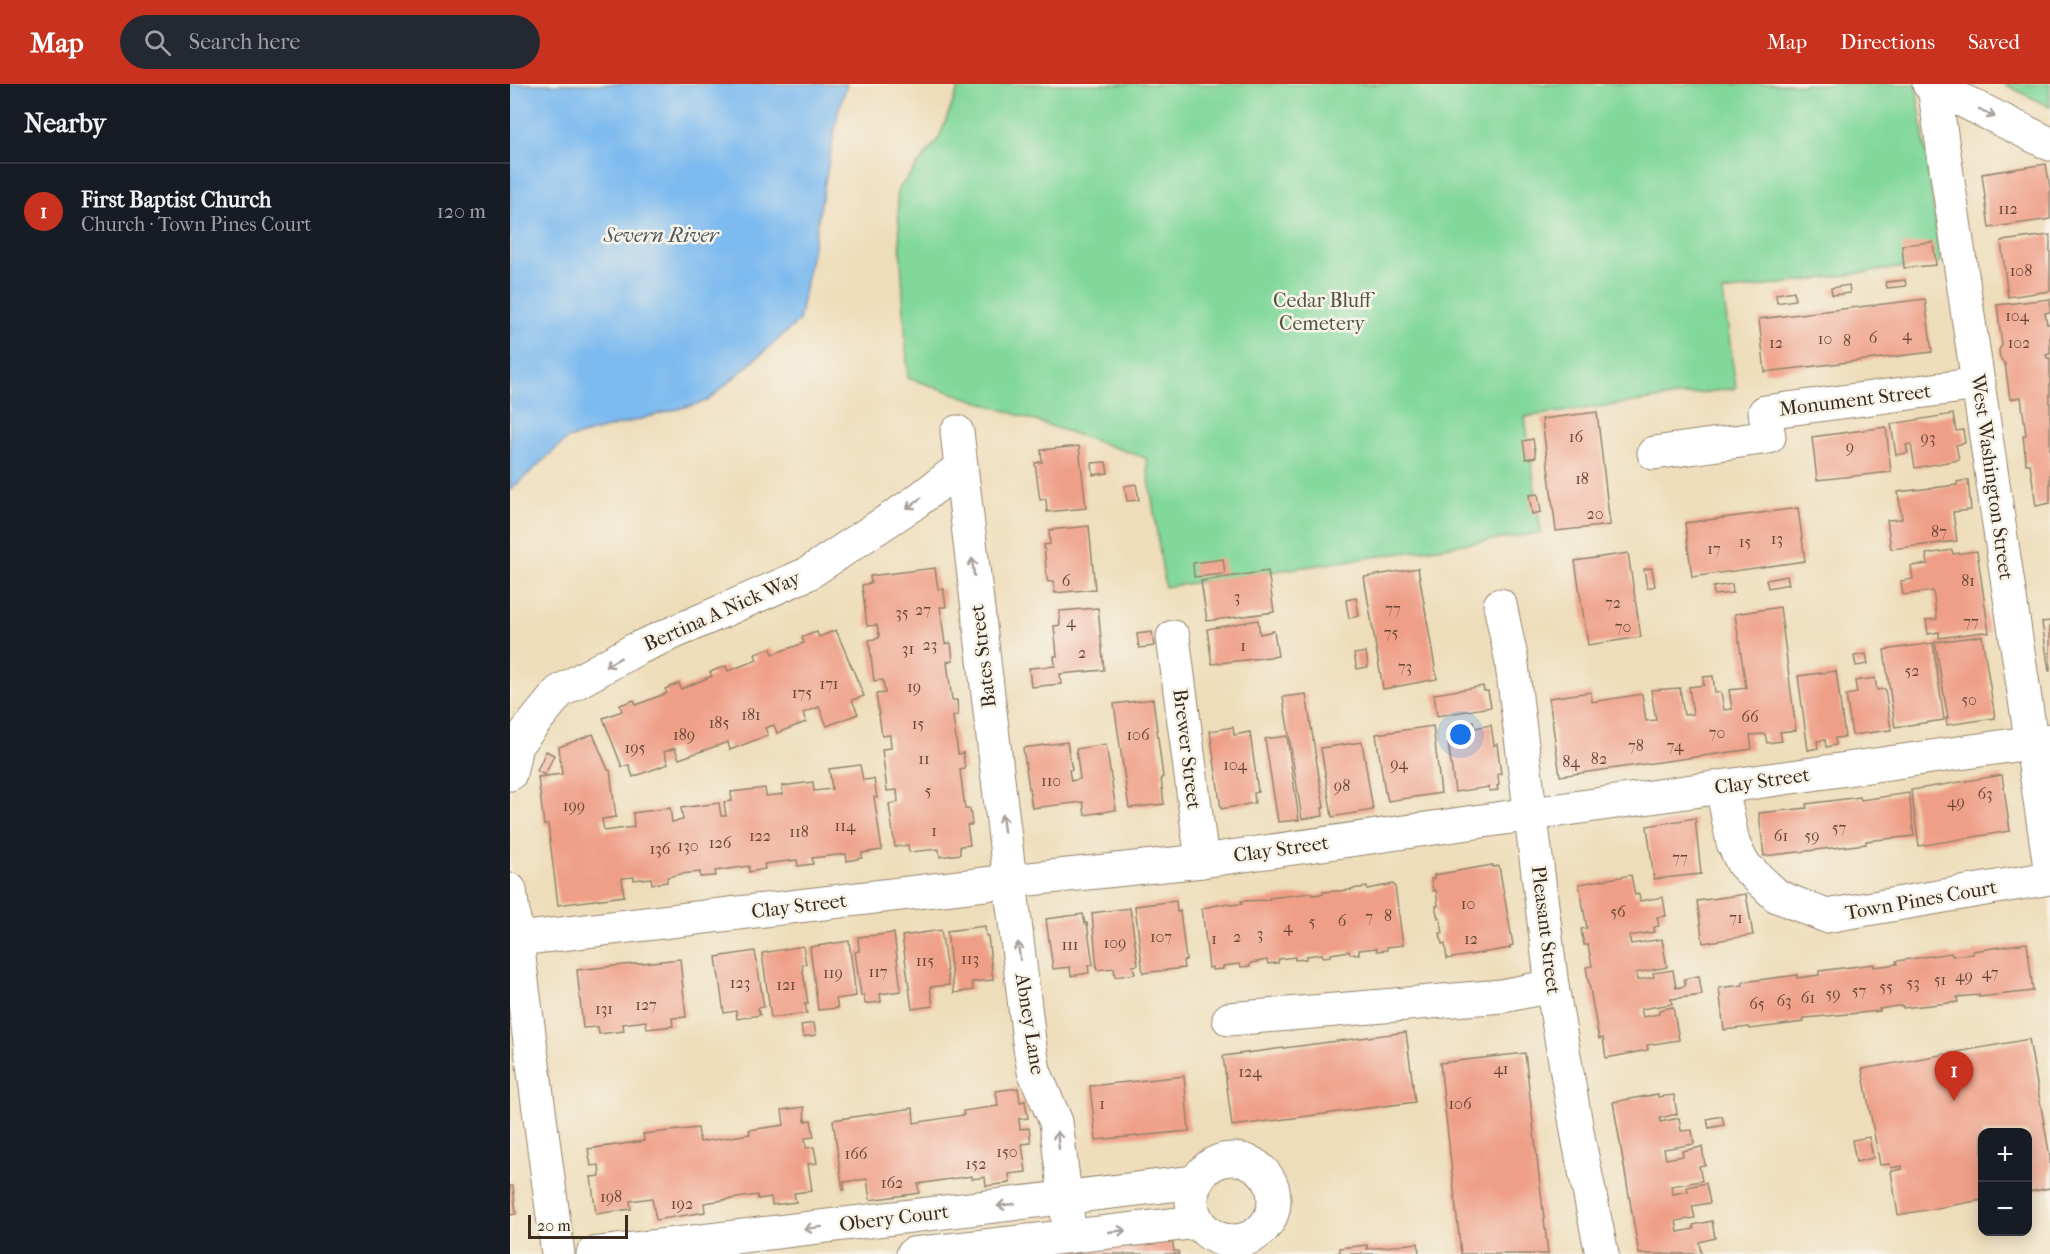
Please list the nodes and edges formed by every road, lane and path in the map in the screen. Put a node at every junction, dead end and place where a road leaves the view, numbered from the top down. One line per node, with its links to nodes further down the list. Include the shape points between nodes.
1 (1932, 85): 2 (street, one-way to 2); 3 (street, West Washington Street)
2 (2050, 144)
3 (1979, 384): 5 (street, Monument Street, via 1765,411 1769,437); 9 (street, West Washington Street)
4 (957, 432): 6 (street, Bates Street)
5 (1654, 453)
6 (961, 467): 10 (street, Bertina A Nick Way, one-way to 10, via 807,574 636,649 559,692 516,745); 16 (street, Bates Street, one-way to 6)
7 (1500, 605): 12 (street, Pleasant Street, via 1511,657)
8 (1173, 637): 13 (street, Brewer Street)
9 (2040, 741): 11 (street, Clay Street); 14 (street, West Washington Street)
10 (510, 774)
11 (1722, 788): 12 (street, Clay Street); 15 (street, Town Pines Court, via 1733,843 1743,864 1777,896 1827,916)
12 (1531, 814): 13 (street, Clay Street); 19 (street, Pleasant Street)
13 (1202, 861): 16 (street, Clay Street)
14 (2050, 867)
15 (2050, 878)
16 (1010, 881): 18 (street, Clay Street); 22 (street, Abney Lane, one-way to 16, via 1056,1122 1034,1071)
17 (510, 890): 18 (street)
18 (513, 939): 25 (street)
19 (1552, 986): 20 (street, via 1502,996); 28 (street, Pleasant Street)
20 (1228, 1020)
21 (1195, 1182): 22 (street, Obery Court); 23 (street, via 1192,1210); 23 (street, via 1214,1163 1240,1159 1264,1172 1275,1197 1268,1222 1246,1239 1219,1239)
22 (1064, 1198): 24 (street, Abney Lane); 26 (street, Obery Court, one-way to 26)
23 (1198, 1222): 24 (street, Obery Court, one-way to 23)
24 (1070, 1236): 27 (street, Obery Court)
25 (558, 1254)
26 (593, 1254)
27 (913, 1254)
28 (1602, 1254)

